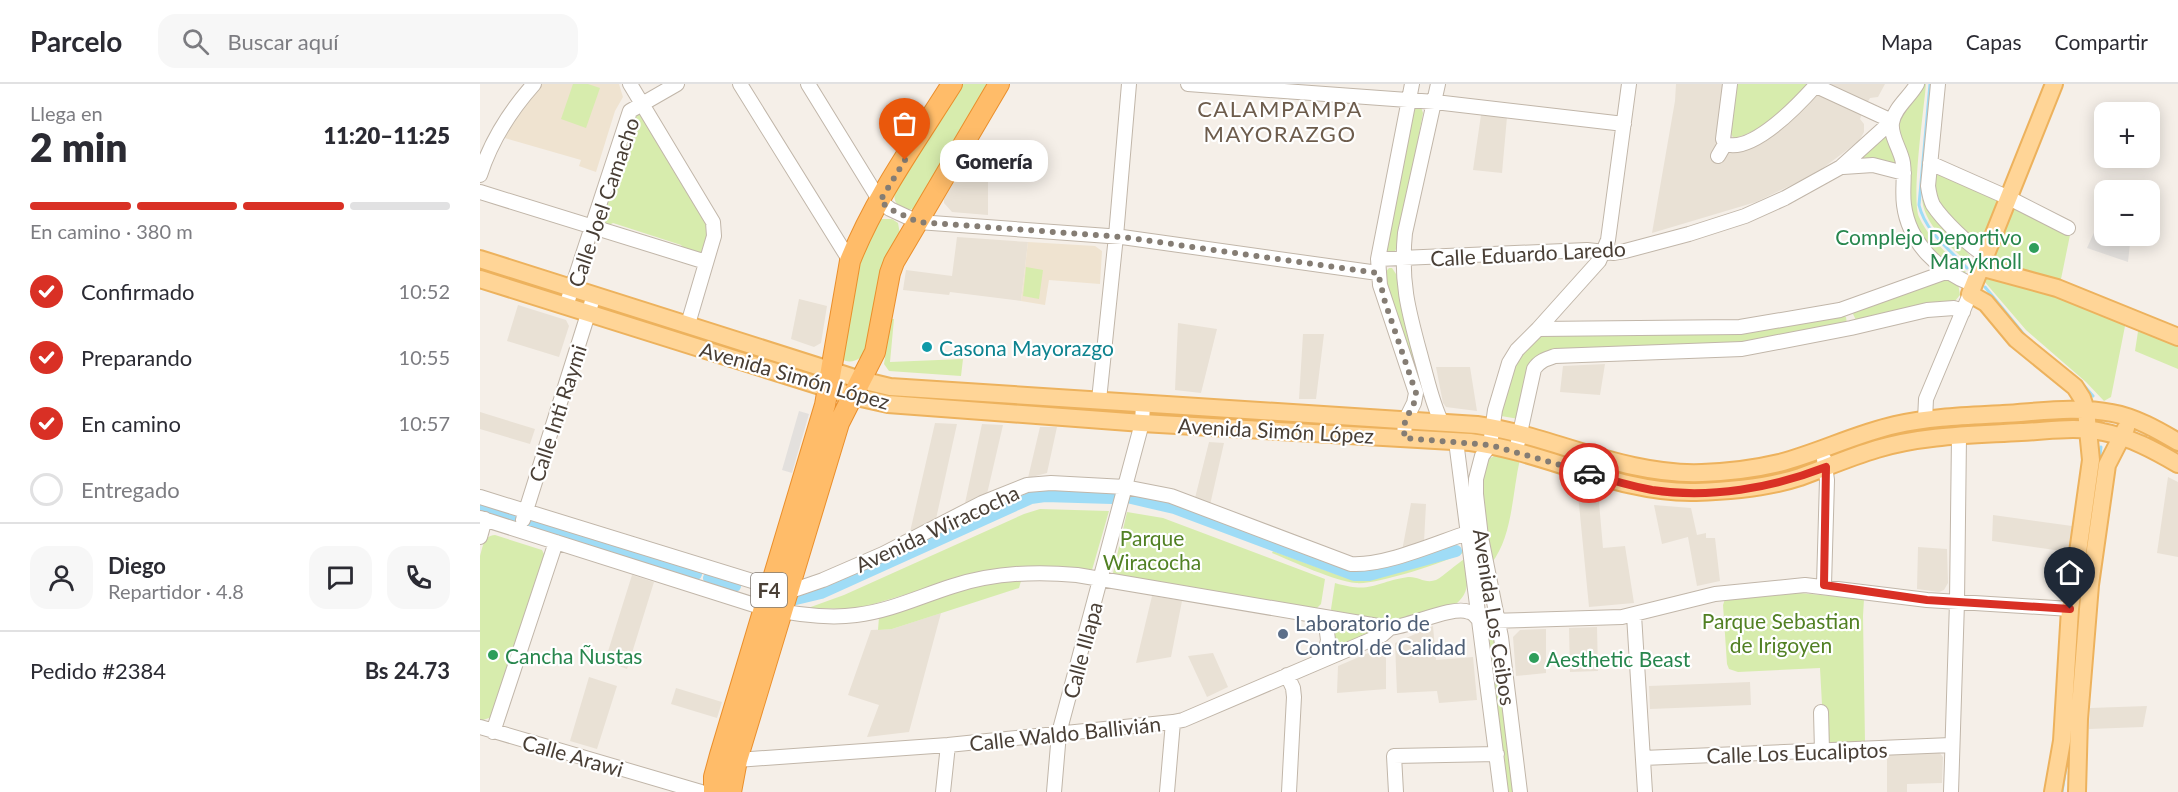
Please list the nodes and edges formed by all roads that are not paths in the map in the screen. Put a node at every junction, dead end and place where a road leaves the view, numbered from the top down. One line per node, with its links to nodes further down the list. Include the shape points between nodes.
1 (534, 84): 26 (street, via 501,127)
2 (630, 84): 20 (street)
3 (676, 84): 20 (street, Calle Joel Camacho)
4 (740, 84): 37 (street)
5 (808, 84): 29 (street)
6 (952, 84): 29 (highway, F4)
7 (999, 84): 30 (highway, F4)
8 (1129, 84): 33 (street)
9 (1188, 84): 18 (street)
10 (1412, 84): 18 (street)
11 (1438, 84): 19 (street)
12 (1629, 84): 22 (street)
13 (1730, 84): 17 (street, via 1722,150 1768,131)
14 (1917, 84): 21 (street, Calle Eduardo Laredo)
15 (1938, 84): 23 (street)
16 (2054, 84): 28 (main road)
17 (1817, 85): 21 (street)
18 (1409, 100): 19 (street); 40 (street)
19 (1435, 102): 22 (street); 35 (street, via 1405,233)
20 (643, 104): 31 (street, Calle Joel Camacho, via 630,111); 39 (street, via 713,222 714,236)
21 (1892, 121): 24 (street, Calle Eduardo Laredo); 25 (street)
22 (1624, 124): 34 (street)
23 (1930, 163): 28 (street); 38 (street, via 1928,186 1934,206)
24 (1841, 167): 25 (street, Calle Eduardo Laredo, via 1873,165); 34 (street, Calle Eduardo Laredo, via 1745,216 1625,251)
25 (1904, 173): 41 (street, via 1903,202 1912,231 1928,255)
26 (480, 175)
27 (480, 192): 31 (street)
28 (2009, 198): 32 (street); 38 (main road)
29 (880, 201): 30 (street, Calle Eduardo Laredo); 37 (highway, F4)
30 (918, 222): 33 (street, Calle Eduardo Laredo); 58 (highway, F4, via 894,262 875,352)
31 (592, 227): 39 (street); 43 (street, Calle Joel Camacho)
32 (2068, 228)
33 (1116, 236): 40 (street, Calle Eduardo Laredo); 59 (street)
34 (1604, 251): 35 (street, Calle Eduardo Laredo); 46 (street, Avenida Los Ceibos)
35 (1403, 258): 40 (street, Calle Eduardo Laredo); 57 (street, via 1405,297)
36 (480, 260): 43 (main road, Avenida Simón López)
37 (850, 261): 56 (highway, F4)
38 (1982, 261): 44 (main road); 55 (main road)
39 (706, 262): 51 (street)
40 (1378, 266): 57 (street, via 1385,302)
41 (1946, 272): 44 (street); 48 (street)
42 (480, 279): 47 (main road, Avenida Simón López)
43 (573, 289): 45 (main road, Avenida Simón López); 47 (street, Calle Joel Camacho)
44 (1972, 289): 49 (street); 61 (main road, via 2016,339 2075,387)
45 (594, 296): 50 (street, Calle Inti Raymi); 51 (main road, Avenida Simón López)
46 (1561, 303): 52 (street, via 1563,318); 54 (street, Avenida Los Ceibos)
47 (566, 306): 50 (main road, Avenida Simón López)
48 (1848, 308): 52 (street, via 1740,327); 53 (street)
49 (1963, 312): 53 (street, via 1954,308 1927,310); 63 (street, via 1926,399)
50 (589, 313): 56 (main road, Avenida Simón López); 81 (street, Calle Inti Raymi)
51 (688, 324): 56 (main road, Avenida Simón López)
52 (1572, 328): 54 (street)
53 (1851, 328): 69 (street, via 1742,349 1547,358 1533,369)
54 (1539, 329): 66 (street, Avenida Los Ceibos, via 1516,350 1509,363)
55 (2178, 337)
56 (829, 378): 58 (main road, Avenida Simón López); 90 (highway, F4)
57 (1422, 386): 65 (street); 67 (street)
58 (856, 388): 59 (main road, Avenida Simón López); 64 (main road, Avenida Simón López, via 888,404); 90 (highway, F4, via 839,423)
59 (1099, 400): 60 (main road, Avenida Simón López)
60 (1143, 404): 64 (street, Calle Illapa); 67 (main road, Avenida Simón López)
61 (2086, 410): 62 (main road, Avenida Simón López); 63 (main road, Avenida Simón López); 68 (main road)
62 (2130, 418): 71 (main road); 73 (main road, Avenida Simón López)
63 (1925, 420): 75 (main road, Avenida Simón López)
64 (1142, 423): 67 (main road, Avenida Simón López); 79 (street, Calle Illapa)
65 (1442, 423): 66 (main road, Avenida Simón López); 67 (main road, Avenida Simón López)
66 (1493, 427): 69 (main road, Avenida Simón López); 74 (street, Avenida Los Ceibos)
67 (1405, 430): 72 (main road, Avenida Simón López)
68 (2088, 430): 70 (main road, Avenida Simón López); 71 (main road, Avenida Simón López); 92 (main road, via 2090,468)
69 (1520, 434): 75 (main road, Avenida Simón López, via 1637,467 1683,473 1755,468); 76 (street)
70 (1959, 436): 78 (main road, Avenida Simón López, via 1933,437 1876,449); 91 (street)
71 (2122, 437): 77 (main road, Avenida Simón López); 125 (main road, via 2108,465 2090,585)
72 (1456, 441): 74 (main road, Avenida Simón López); 84 (street, Avenida Los Ceibos)
73 (2178, 442)
74 (1490, 445): 76 (main road, Avenida Simón López); 98 (street, Avenida Los Ceibos, via 1478,468 1476,494)
75 (1821, 449): 78 (street)
76 (1515, 451): 78 (main road, Avenida Simón López, via 1629,485 1673,492 1750,488)
77 (2178, 464)
78 (1826, 467): 89 (street)
79 (1125, 487): 84 (street, Avenida Wiracocha, via 1171,496 1351,564 1410,552); 87 (street, Calle Illapa); 90 (street, Avenida Wiracocha, via 1027,485 982,503 861,564)
80 (480, 497): 81 (street)
81 (526, 512): 83 (street, Calle Inti Raymi); 90 (street)
82 (483, 519): 83 (street); 85 (street)
83 (520, 531): 86 (street)
84 (1467, 533): 88 (street, Avenida Los Ceibos)
85 (480, 537)
86 (556, 542): 93 (street); 104 (street)
87 (1101, 579): 93 (street, via 1054,573 986,577 877,612 856,615); 96 (street); 105 (street, Calle Illapa)
88 (1474, 580): 94 (street); 97 (street, Avenida Los Ceibos)
89 (1824, 585): 91 (street); 95 (street, via 1734,591)
90 (779, 590): 93 (highway, F4)
91 (1957, 602): 92 (street); 107 (street)
92 (2070, 609): 124 (main road, via 2062,741)
93 (774, 610): 110 (highway, F4)
94 (1456, 610): 97 (street, via 1474,614); 99 (street)
95 (1634, 615): 98 (street); 111 (street)
96 (1325, 617): 99 (street); 100 (street, via 1328,640)
97 (1480, 621): 98 (street); 109 (street, Avenida Los Ceibos)
98 (1498, 621): 121 (street, Avenida Los Ceibos)
99 (1390, 628): 100 (street, Calle Waldo Ballivián, via 1382,635)
100 (1324, 658): 101 (street, Calle Waldo Ballivián)
101 (1287, 675): 103 (street, Calle Waldo Ballivián); 118 (street, via 1294,697)
102 (1821, 712): 108 (street)
103 (1173, 722): 105 (street, Calle Waldo Ballivián); 117 (street)
104 (487, 729): 112 (street, Calle Arawi)
105 (1059, 733): 106 (street, Calle Waldo Ballivián); 116 (street, Calle Illapa)
106 (948, 745): 110 (street, Calle Waldo Ballivián); 115 (street)
107 (1951, 745): 108 (street, Calle Los Eucaliptos); 123 (street)
108 (1822, 751): 111 (street, Calle Los Eucaliptos)
109 (1497, 753): 119 (street, via 1394,756); 120 (street, Avenida Los Ceibos)
110 (729, 758): 113 (highway, F4, via 714,777); 114 (highway, F4)
111 (1643, 758): 122 (street)
112 (701, 792)
113 (714, 792)
114 (731, 792)
115 (943, 792)
116 (1054, 792)
117 (1167, 792)
118 (1289, 792)
119 (1395, 792)
120 (1502, 792)
121 (1520, 792)
122 (1645, 792)
123 (1951, 792)
124 (2053, 792)
125 (2077, 792)

